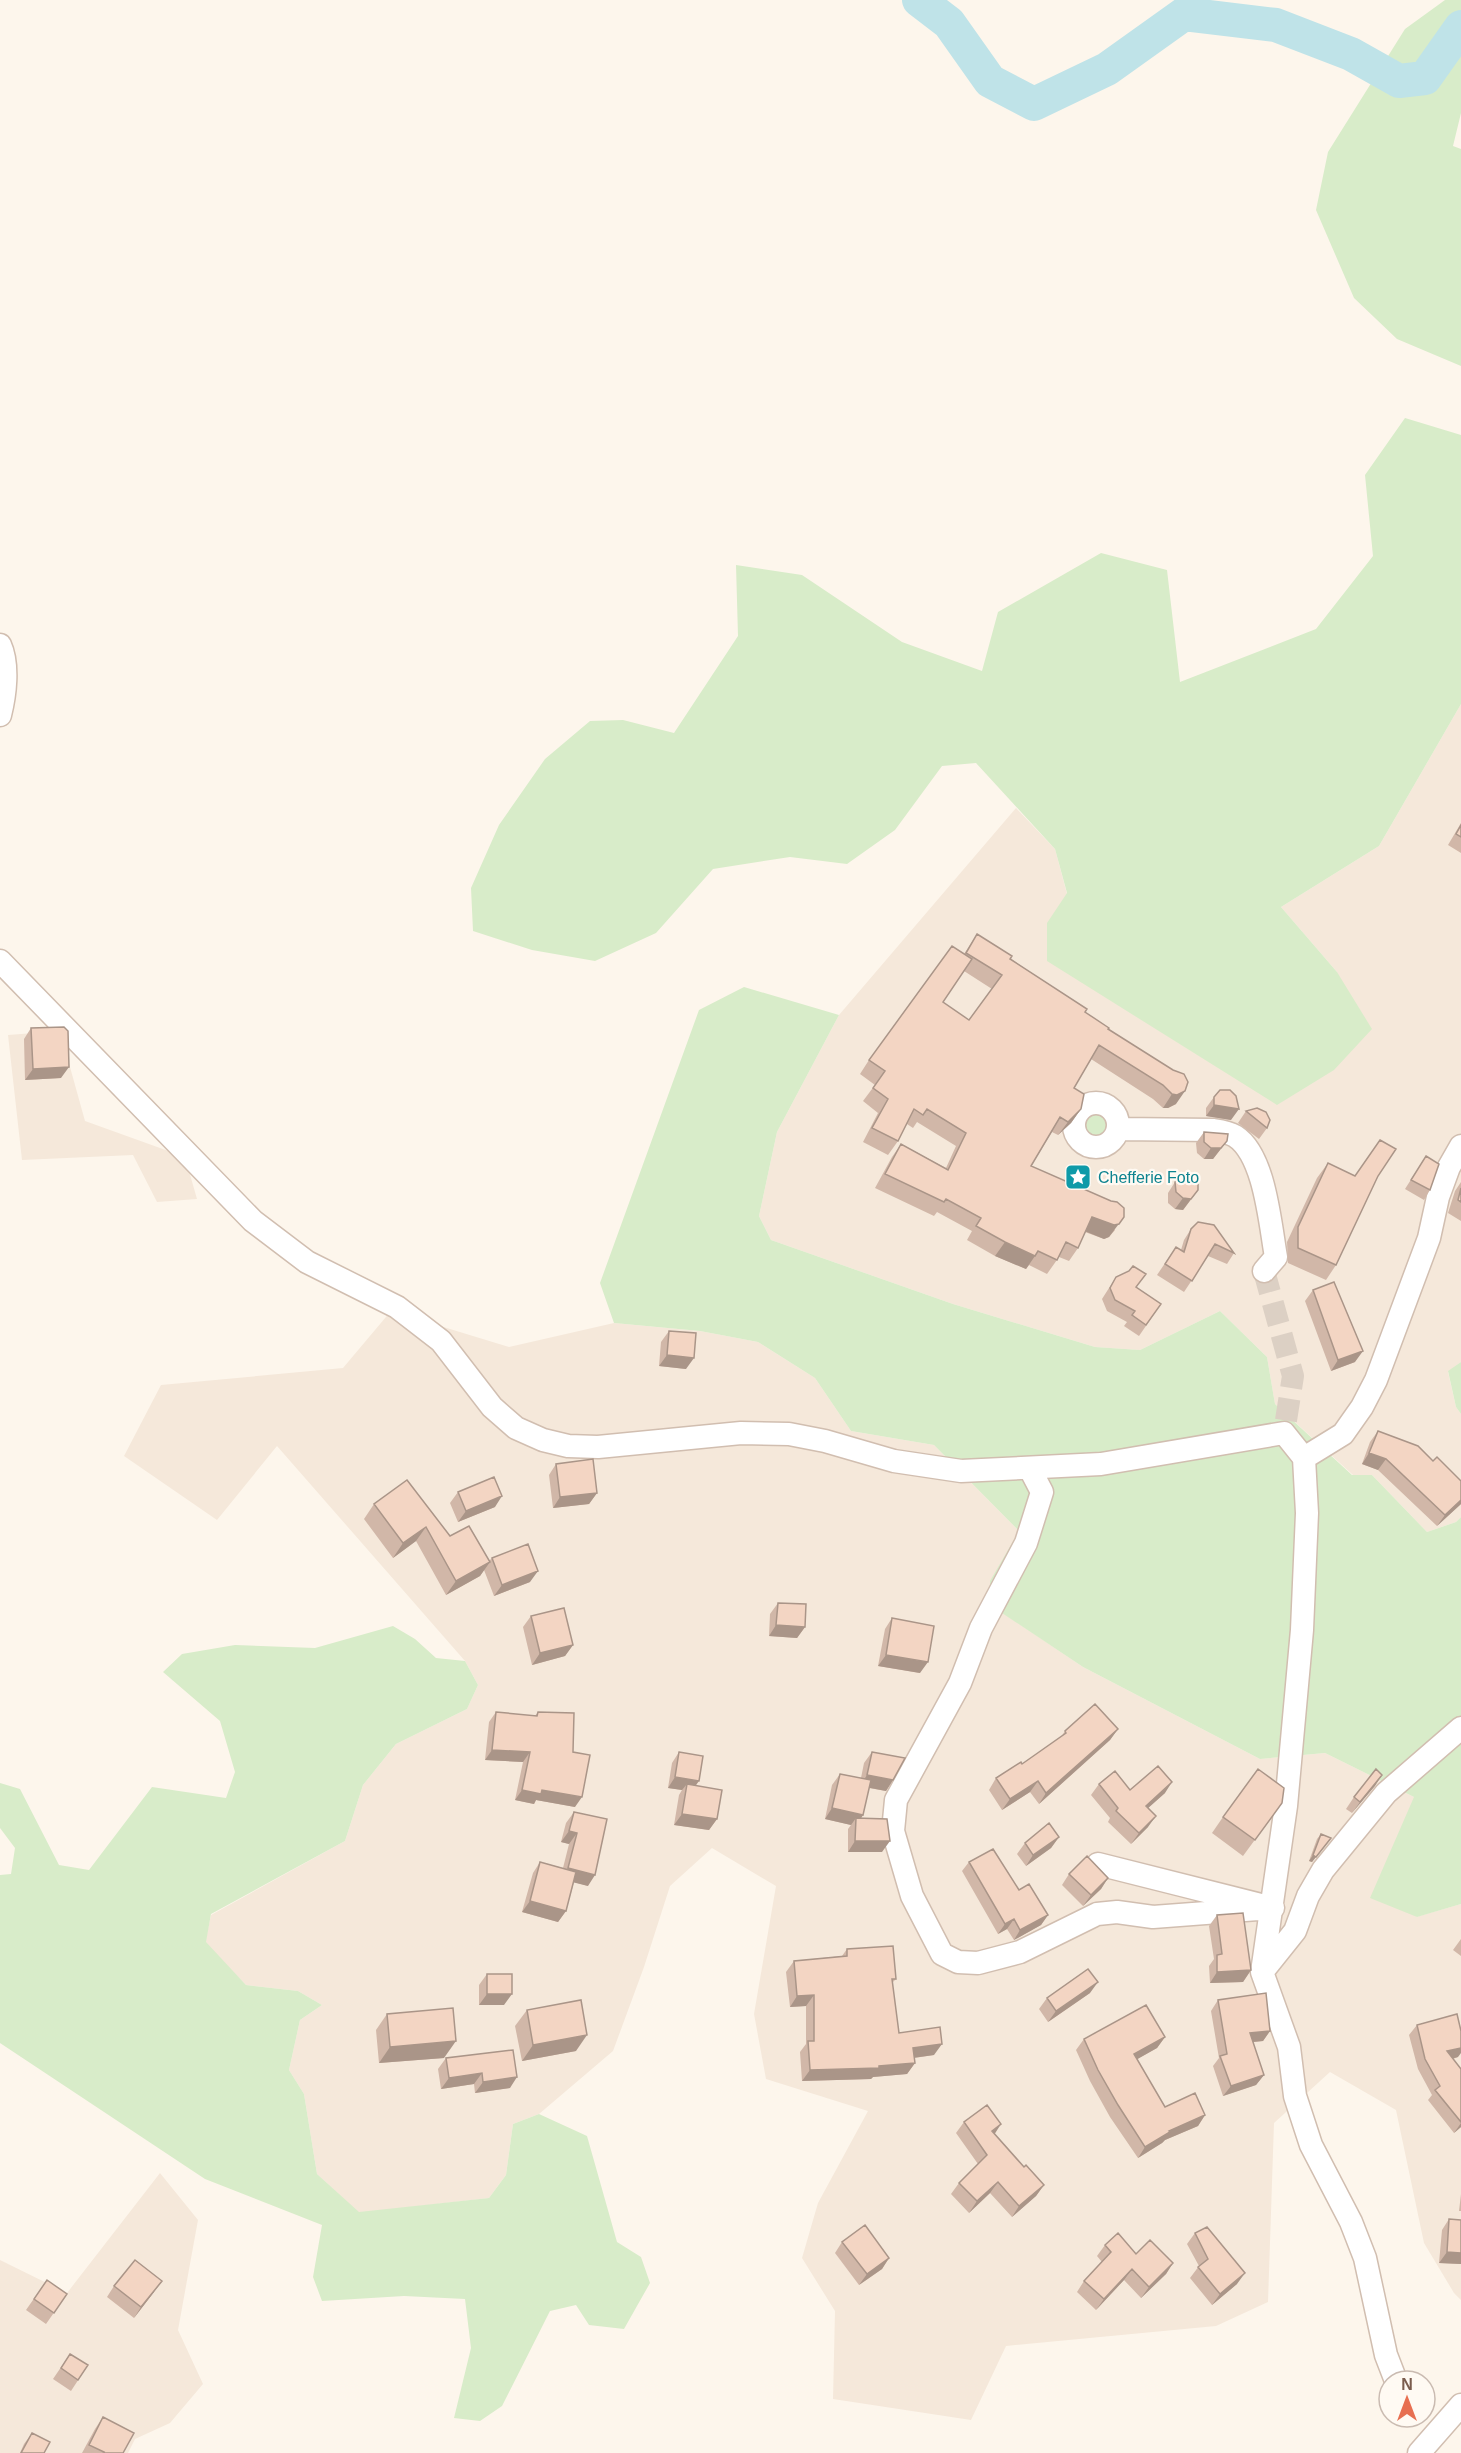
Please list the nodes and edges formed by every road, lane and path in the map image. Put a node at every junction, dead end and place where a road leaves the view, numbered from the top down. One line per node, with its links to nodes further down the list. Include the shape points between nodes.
1 (0, 645): 2 (street, via 4,700)
2 (0, 715)
3 (0, 961): 8 (street, via 253,1221 307,1262 397,1307 441,1341 492,1407 516,1428 559,1444 598,1447 741,1432 789,1434 894,1461 961,1471)
4 (1119, 1129): 6 (street, via 1213,1130 1237,1137 1252,1156 1263,1183 1276,1257)
5 (1461, 1146): 7 (street, via 1438,1197 1429,1238 1376,1380 1343,1434)
6 (1264, 1271)
7 (1305, 1458): 8 (street, via 1284,1432 1101,1464); 11 (street, via 1302,1630)
8 (1030, 1469): 11 (street, via 1042,1492 1026,1543 981,1628 960,1683 896,1800 893,1831 912,1896 942,1954 958,1962 978,1963 1020,1952 1097,1914 1117,1912 1153,1917)
9 (1461, 1728): 12 (street, via 1386,1793 1323,1870 1295,1931)
10 (1098, 1864): 11 (street)
11 (1273, 1908): 12 (street)
12 (1262, 1972): 13 (street, via 1289,2047 1295,2096 1311,2145 1365,2258)
13 (1391, 2369)
14 (1461, 2405): 15 (street)
15 (1437, 2420)
16 (1429, 2429): 17 (street)
17 (1419, 2453)

